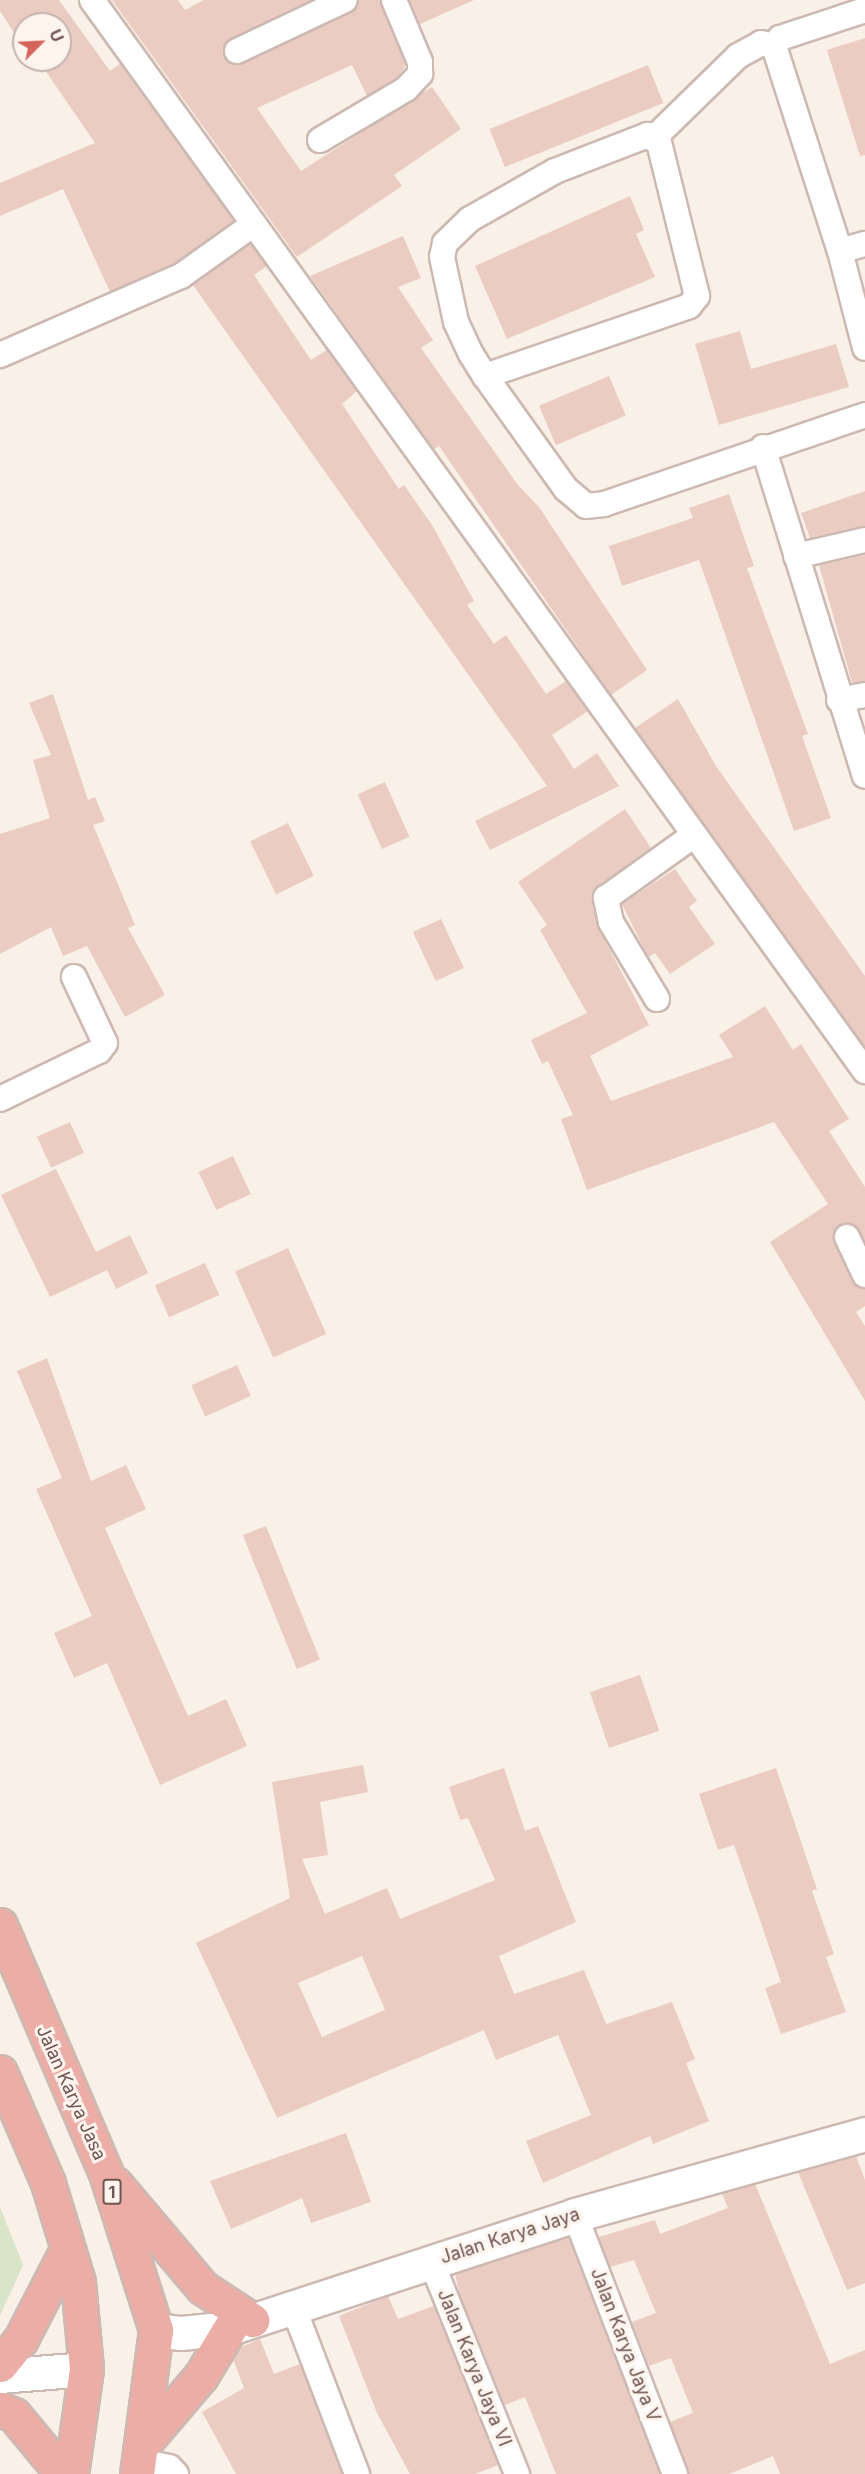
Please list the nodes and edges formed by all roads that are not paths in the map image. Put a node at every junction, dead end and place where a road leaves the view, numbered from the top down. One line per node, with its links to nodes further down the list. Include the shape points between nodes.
1 (92, 0): 9 (street)
2 (345, 0): 6 (street)
3 (394, 0): 8 (street, via 420,62 420,74 406,89)
4 (865, 10): 5 (street, via 780,38)
5 (774, 46): 7 (street, via 761,43 738,56); 11 (street)
6 (237, 51)
7 (655, 137): 14 (street, via 648,135 555,171 470,219 445,243 441,269 456,322); 14 (street, via 697,296 689,306)
8 (320, 140)
9 (251, 226): 13 (street, via 181,276); 22 (street)
10 (865, 244): 11 (street)
11 (840, 251): 12 (street)
12 (865, 348)
13 (0, 355)
14 (485, 376): 16 (street, via 566,489 586,506)
15 (865, 415): 16 (street)
16 (763, 447): 18 (street)
17 (865, 540): 18 (street)
18 (796, 556): 20 (street)
19 (865, 695): 20 (street)
20 (839, 700): 21 (street)
21 (865, 776)
22 (694, 835): 24 (street, via 606,898 611,922); 25 (street)
23 (74, 977): 26 (street, via 105,1043 99,1051)
24 (657, 999)
25 (865, 1071)
26 (0, 1099)
27 (847, 1237): 28 (street)
28 (865, 1275)
29 (0, 1925): 32 (highway, Jalan Karya Jasa / 1)
30 (0, 2072): 34 (highway, via 48,2183)
31 (865, 2134): 33 (main road, Jalan Karya Jaya)
32 (106, 2174): 37 (highway, via 203,2288); 38 (highway, Jalan Karya Jasa / 1)
33 (575, 2215): 35 (main road, Jalan Karya Jaya); 49 (street, Jalan Karya Jaya V)
34 (68, 2250): 39 (highway, via 21,2339); 40 (highway, via 84,2320)
35 (431, 2261): 36 (main road, Jalan Karya Jaya); 48 (street, Jalan Karya Jaya VI)
36 (294, 2309): 37 (main road, Jalan Karya Jaya); 47 (street)
37 (241, 2324): 38 (main road, Jalan Karya Jaya, via 182,2333); 43 (highway)
38 (156, 2330): 43 (highway, Jalan Karya Jasa / 1)
39 (0, 2365)
40 (86, 2369): 41 (main road); 45 (highway)
41 (0, 2376)
42 (0, 2409): 44 (highway, via 14,2415)
43 (139, 2460): 46 (street, via 169,2467)
44 (63, 2474)
45 (71, 2474)
46 (176, 2474)
47 (357, 2474)
48 (518, 2474)
49 (675, 2474)

